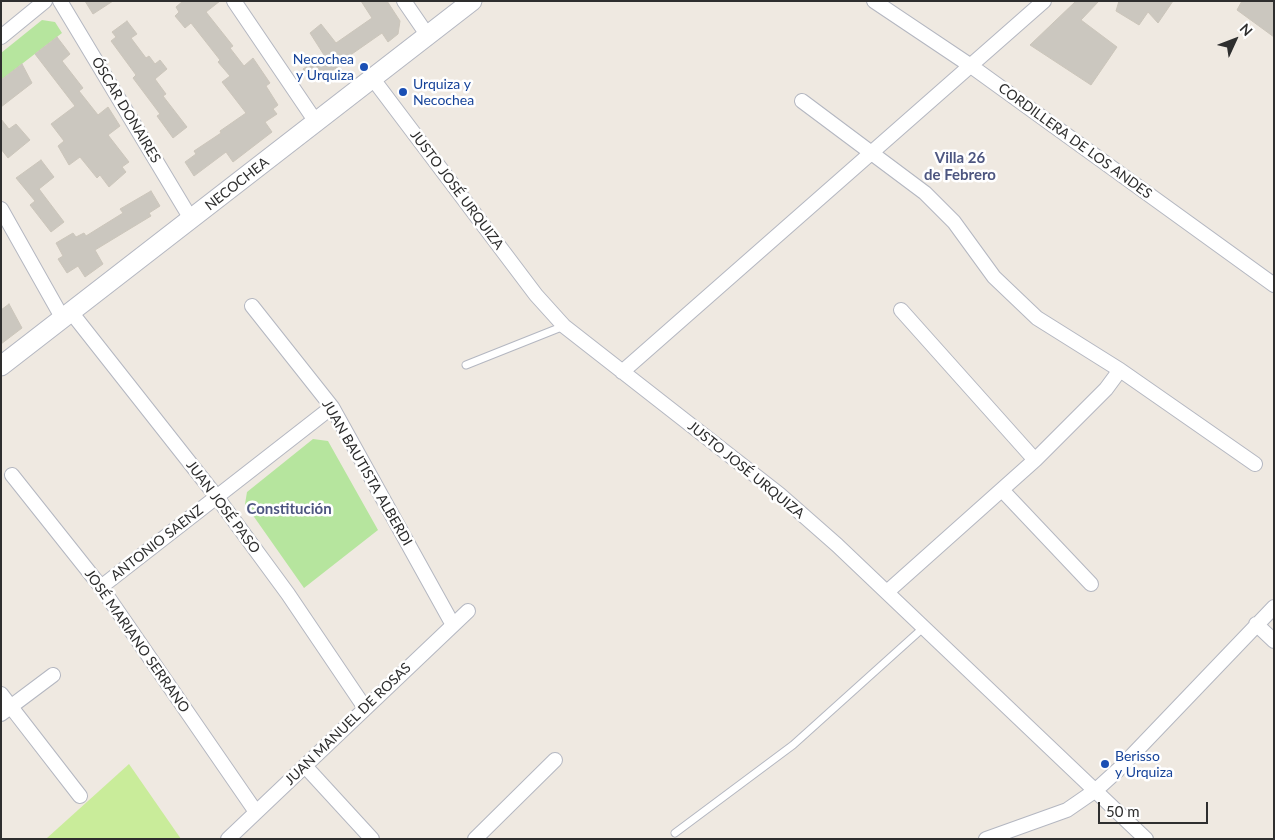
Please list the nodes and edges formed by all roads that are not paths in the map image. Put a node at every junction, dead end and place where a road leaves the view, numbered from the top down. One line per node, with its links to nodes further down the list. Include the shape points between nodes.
1 (45, 1): 9 (street)
2 (60, 1): 16 (street, ÓSCAR DONAIRES)
3 (234, 1): 13 (street)
4 (404, 1): 8 (street)
5 (472, 1): 8 (main road, NECOCHEA)
6 (874, 1): 10 (street, CORDILLERA DE LOS ANDES)
7 (1044, 1): 10 (street)
8 (428, 36): 11 (main road, NECOCHEA)
9 (1, 37)
10 (970, 66): 14 (street); 17 (street, CORDILLERA DE LOS ANDES)
11 (373, 79): 13 (main road, NECOCHEA); 21 (street, JUSTO JOSÉ URQUIZA, via 536,295)
12 (802, 101): 14 (street)
13 (316, 122): 16 (main road, NECOCHEA)
14 (873, 152): 24 (street, via 925,193 954,222 994,277 1037,318); 25 (street)
15 (2, 212): 20 (street, JUAN JOSÉ PASO)
16 (191, 219): 20 (main road, NECOCHEA)
17 (1274, 284)
18 (252, 306): 26 (street, JUAN BAUTISTA ALBERDI)
19 (902, 310): 27 (street)
20 (67, 315): 23 (main road, NECOCHEA); 31 (street, JUAN JOSÉ PASO)
21 (564, 326): 22 (lane); 25 (street, JUSTO JOSÉ URQUIZA)
22 (466, 365)
23 (1, 366)
24 (1120, 370): 27 (street, via 1099,396); 28 (street)
25 (622, 372): 34 (street, JUSTO JOSÉ URQUIZA, via 779,494)
26 (332, 407): 31 (street, ANTONIO SAENZ); 38 (street, JUAN BAUTISTA ALBERDI)
27 (1035, 460): 30 (street)
28 (1255, 464)
29 (12, 475): 33 (street, JOSÉ MARIANO SERRANO)
30 (1002, 490): 32 (street); 34 (street)
31 (216, 496): 33 (street, ANTONIO SAENZ); 43 (street, JUAN JOSÉ PASO, via 288,594)
32 (1091, 584)
33 (101, 587): 49 (street, JOSÉ MARIANO SERRANO)
34 (887, 592): 39 (street, JUSTO JOSÉ URQUIZA)
35 (1274, 607): 37 (street)
36 (468, 611): 38 (street, JUAN MANUEL DE ROSAS)
37 (1256, 624): 40 (street); 47 (street)
38 (453, 625): 43 (street, JUAN MANUEL DE ROSAS)
39 (923, 628): 47 (street, JUSTO JOSÉ URQUIZA); 50 (lane, via 793,745)
40 (1274, 641)
41 (53, 675): 44 (street)
42 (1, 694): 44 (street)
43 (365, 708): 46 (street, JUAN MANUEL DE ROSAS)
44 (6, 710): 48 (street)
45 (555, 760): 53 (street)
46 (305, 766): 49 (street, JUAN MANUEL DE ROSAS); 52 (street)
47 (1096, 790): 54 (street, via 1067,810); 55 (street, JUSTO JOSÉ URQUIZA)
48 (80, 796)
49 (256, 812): 51 (street, JUAN MANUEL DE ROSAS)
50 (675, 833)
51 (228, 839)
52 (372, 839)
53 (475, 839)
54 (986, 839)
55 (1146, 839)

